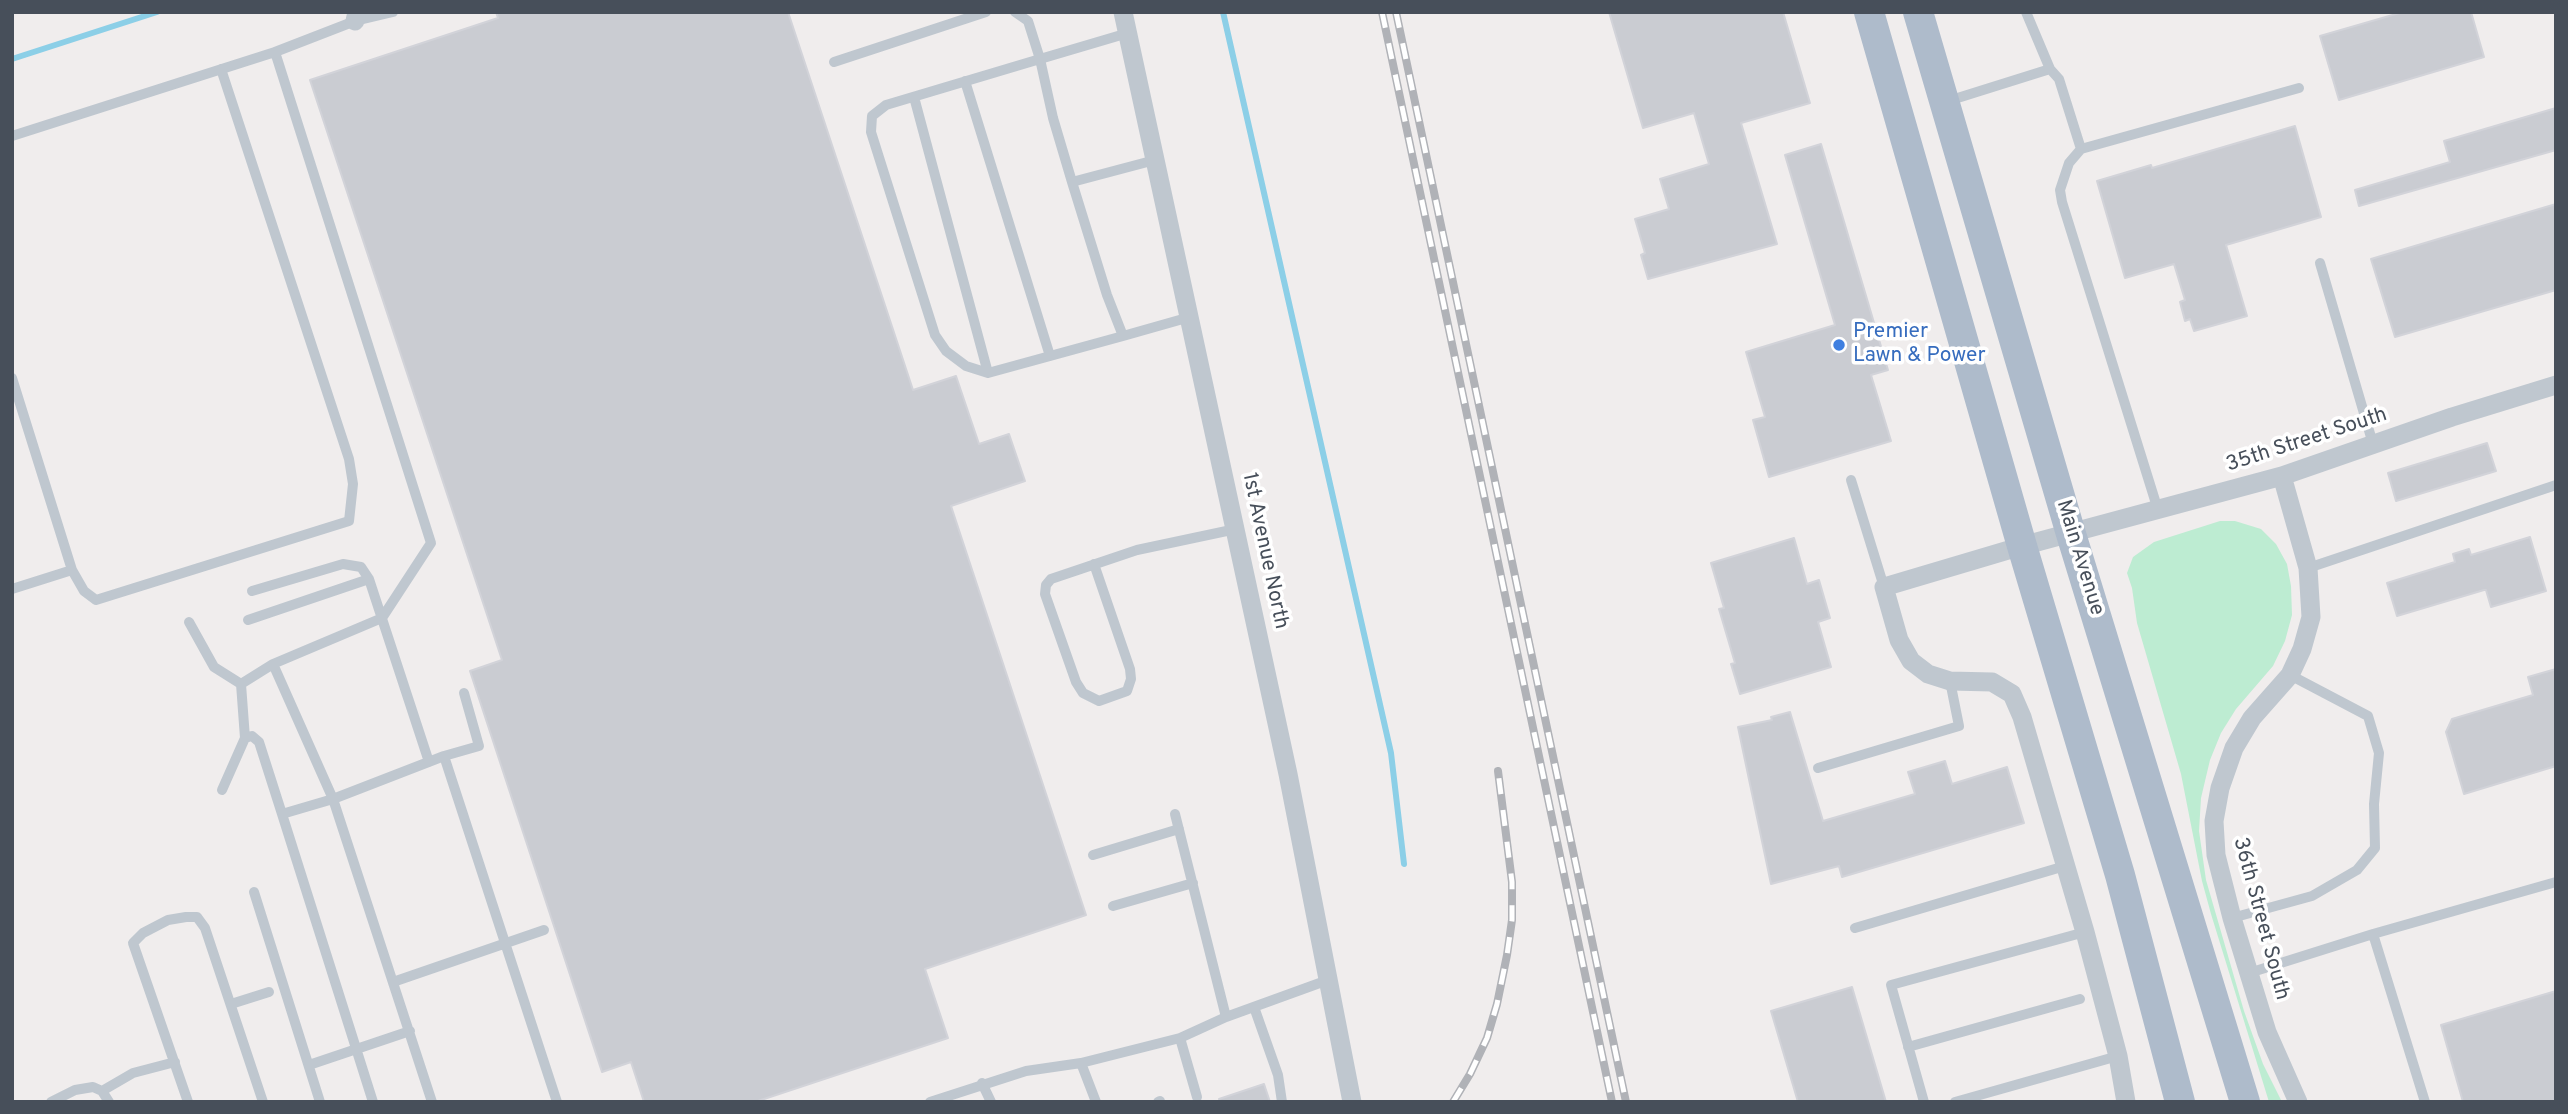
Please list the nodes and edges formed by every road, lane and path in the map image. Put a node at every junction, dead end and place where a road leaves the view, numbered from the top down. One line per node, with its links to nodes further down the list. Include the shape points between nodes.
1 (393, 12): 8 (lane)
2 (986, 12): 12 (lane)
3 (1015, 12): 11 (lane, via 1028,21)
4 (1124, 12): 9 (street, 1st Avenue North)
5 (1869, 12): 37 (main road)
6 (1918, 12): 18 (main road, Main Avenue)
7 (2026, 12): 14 (lane)
8 (356, 17): 10 (lane)
9 (1128, 33): 11 (lane); 21 (street, 1st Avenue North)
10 (275, 52): 13 (lane); 45 (lane, via 431,543)
11 (1040, 59): 15 (lane); 22 (lane)
12 (834, 62)
13 (221, 69): 19 (lane); 40 (lane, via 349,459 353,484 349,521 96,600 84,591)
14 (2050, 69): 18 (lane); 20 (lane, via 2059,79)
15 (965, 81): 17 (lane); 26 (lane)
16 (2299, 88): 20 (lane)
17 (914, 97): 27 (lane); 27 (lane, via 886,105 872,116 871,132 936,335 946,351 966,366)
18 (1944, 102): 36 (main road, Main Avenue)
19 (12, 135)
20 (2081, 149): 34 (lane, via 2069,163 2060,190 2062,202)
21 (1156, 160): 22 (lane); 24 (street, 1st Avenue North)
22 (1072, 182): 25 (lane)
23 (2320, 263): 30 (lane)
24 (1190, 317): 25 (lane); 35 (street, 1st Avenue North)
25 (1123, 336): 26 (lane)
26 (1050, 356): 27 (lane)
27 (988, 373)
28 (12, 378): 40 (lane)
29 (2556, 385): 30 (street, 35th Street South)
30 (2373, 444): 31 (street, 35th Street South)
31 (2282, 476): 34 (street, 35th Street South); 39 (street, 36th Street South)
32 (1851, 480): 42 (lane)
33 (2556, 485): 39 (lane)
34 (2158, 510): 36 (street, 35th Street South)
35 (1236, 529): 38 (lane); 75 (street, 1st Avenue North)
36 (2071, 534): 37 (street, 35th Street South); 110 (main road, Main Avenue)
37 (2022, 546): 42 (street, 35th Street South); 109 (main road, via 2120,875)
38 (1094, 564): 38 (lane, via 1051,579 1045,594 1076,682 1083,693 1099,701 1127,691 1131,679)
39 (2308, 568): 49 (street, 36th Street South, via 2311,617)
40 (72, 570): 43 (lane)
41 (369, 579): 44 (lane, via 361,567 343,564); 45 (lane); 46 (lane)
42 (1884, 587): 50 (street, via 1899,640 1911,661 1928,674)
43 (12, 589)
44 (252, 591)
45 (382, 618): 48 (lane); 55 (lane)
46 (248, 620)
47 (189, 622): 51 (lane, via 214,667)
48 (273, 664): 51 (lane); 58 (lane)
49 (2290, 675): 68 (street, 36th Street South, via 2246,728 2220,788 2214,821 2216,855); 68 (lane, via 2368,716 2379,753 2375,848 2357,870 2312,896)
50 (1950, 681): 56 (lane, via 1959,726); 63 (street, via 1992,682 2012,694)
51 (241, 684): 53 (lane)
52 (464, 693): 54 (lane, via 479,746)
53 (245, 738): 57 (lane); 59 (lane, via 252,736 259,742)
54 (444, 757): 55 (lane); 73 (lane)
55 (429, 762): 58 (lane)
56 (1818, 768)
57 (222, 790)
58 (334, 799): 59 (lane); 76 (lane)
59 (282, 814): 85 (lane)
60 (1175, 814): 61 (lane)
61 (1179, 829): 62 (lane); 65 (lane)
62 (1093, 855)
63 (2065, 866): 69 (lane); 71 (street)
64 (2556, 882): 72 (lane)
65 (1193, 883): 67 (lane); 81 (lane)
66 (254, 892): 89 (lane)
67 (1113, 906)
68 (2232, 918): 74 (street, 36th Street South)
69 (1855, 928)
70 (544, 930): 73 (lane)
71 (2085, 932): 84 (lane, via 1891,985); 86 (street)
72 (2373, 934): 74 (lane); 112 (lane)
73 (505, 943): 76 (lane); 100 (lane)
74 (2249, 973): 111 (street, 36th Street South, via 2267,1032)
75 (1328, 980): 80 (lane); 105 (street, 1st Avenue North)
76 (393, 982): 82 (lane)
77 (269, 992): 79 (lane)
78 (2080, 999): 84 (lane)
79 (231, 1004): 87 (lane, via 205,928 197,918 168,920 143,933 134,943); 96 (lane)
80 (1254, 1007): 81 (lane); 104 (lane, via 1278,1074)
81 (1227, 1017): 83 (lane)
82 (410, 1031): 85 (lane); 99 (lane)
83 (1180, 1038): 88 (lane); 92 (lane)
84 (1908, 1047): 106 (lane)
85 (357, 1049): 89 (lane); 98 (lane)
86 (2118, 1056): 107 (lane); 108 (street)
87 (174, 1062): 91 (lane, via 132,1073); 95 (lane)
88 (1081, 1063): 90 (lane); 103 (lane)
89 (309, 1065): 97 (lane)
90 (982, 1083): 101 (lane); 102 (lane)
91 (102, 1091): 93 (lane, via 93,1087 75,1090); 94 (lane)
92 (1198, 1097)
93 (51, 1102)
94 (109, 1102)
95 (188, 1102)
96 (263, 1102)
97 (320, 1102)
98 (373, 1102)
99 (432, 1102)
100 (557, 1102)
101 (930, 1102)
102 (990, 1102)
103 (1096, 1102)
104 (1282, 1102)
105 (1352, 1102)
106 (1924, 1102)
107 (1955, 1102)
108 (2126, 1102)
109 (2179, 1102)
110 (2245, 1102)
111 (2298, 1102)
112 (2425, 1102)

